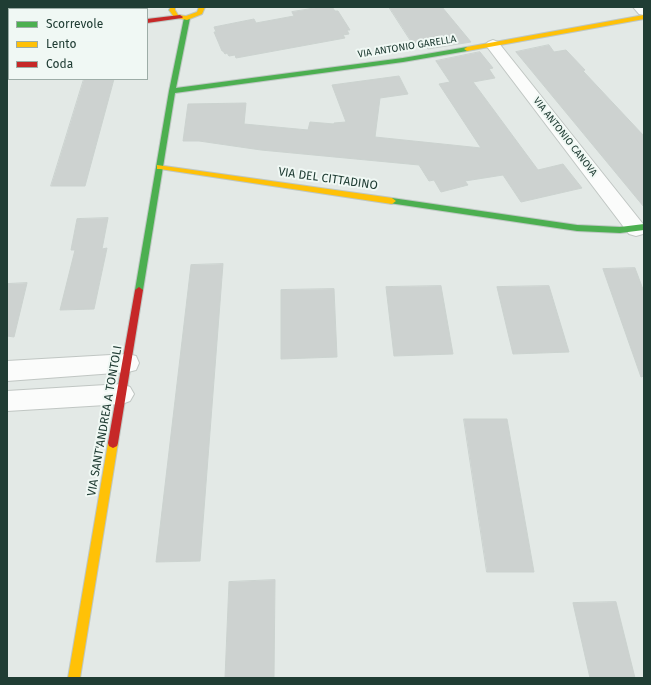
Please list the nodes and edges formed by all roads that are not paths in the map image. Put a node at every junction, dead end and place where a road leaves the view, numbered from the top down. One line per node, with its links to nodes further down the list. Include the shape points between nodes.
1 (173, 7): 6 (street); 7 (street, via 173,13)
2 (640, 7): 5 (street)
3 (213, 8): 4 (street)
4 (202, 9): 7 (street, via 196,16)
5 (644, 11)
6 (148, 17)
7 (183, 17): 9 (street); 11 (street)
8 (644, 17): 10 (street, VIA ANTONIO GARELLA)
9 (148, 21)
10 (493, 45): 11 (street, VIA ANTONIO GARELLA, via 403,60); 13 (street, VIA ANTONIO CANOVA)
11 (172, 91): 12 (street)
12 (160, 167): 13 (street, VIA DEL CITTADINO, via 577,228); 14 (street, VIA SANT'ANDREA A TONTOLI)
13 (640, 228)
14 (128, 362): 15 (street); 17 (street, VIA SANT'ANDREA A TONTOLI)
15 (52, 368): 16 (street); 18 (street)
16 (7, 371)
17 (122, 394): 18 (street); 20 (street, VIA SANT'ANDREA A TONTOLI)
18 (48, 398): 19 (street)
19 (7, 401)
20 (74, 678)

